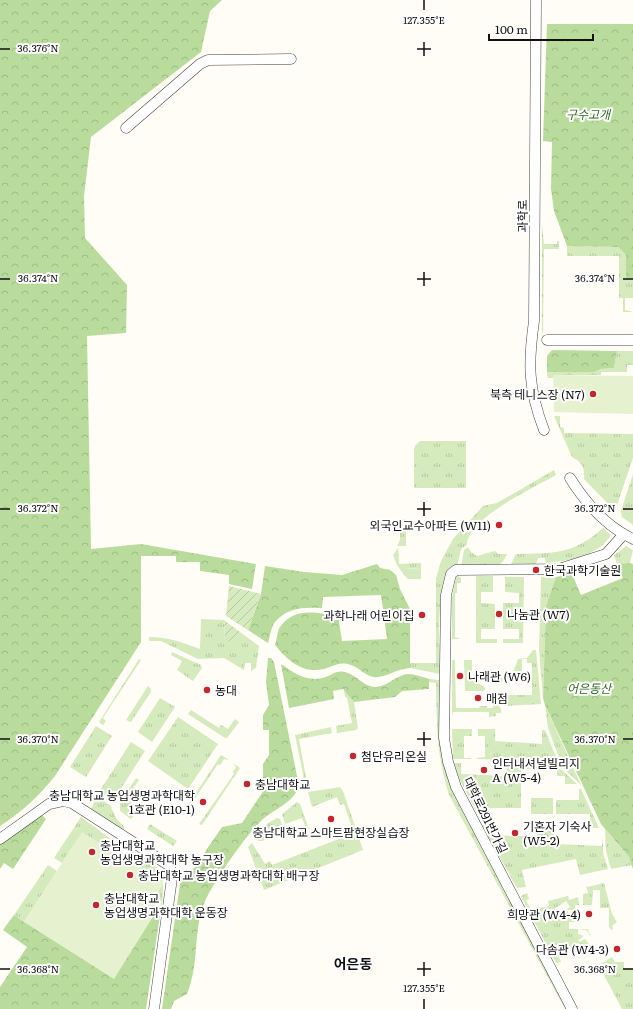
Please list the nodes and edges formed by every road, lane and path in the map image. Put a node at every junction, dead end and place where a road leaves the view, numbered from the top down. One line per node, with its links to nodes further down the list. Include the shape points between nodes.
1 (536, 0): 6 (street, 과학로, via 534,321 530,350 530,382)
2 (291, 59): 3 (street, via 208,60 200,64)
3 (126, 128)
4 (547, 340): 5 (street)
5 (633, 340)
6 (544, 430)
7 (570, 478): 8 (street, via 596,510)
8 (624, 534): 9 (street); 12 (street, 대학로291번가길, via 606,554 559,569 456,570 448,580 444,608 444,738 448,762 458,793)
9 (633, 539)
10 (0, 839): 11 (street, via 45,806 63,801 72,803 142,847 171,869 172,880)
11 (154, 1009)
12 (572, 1009)

